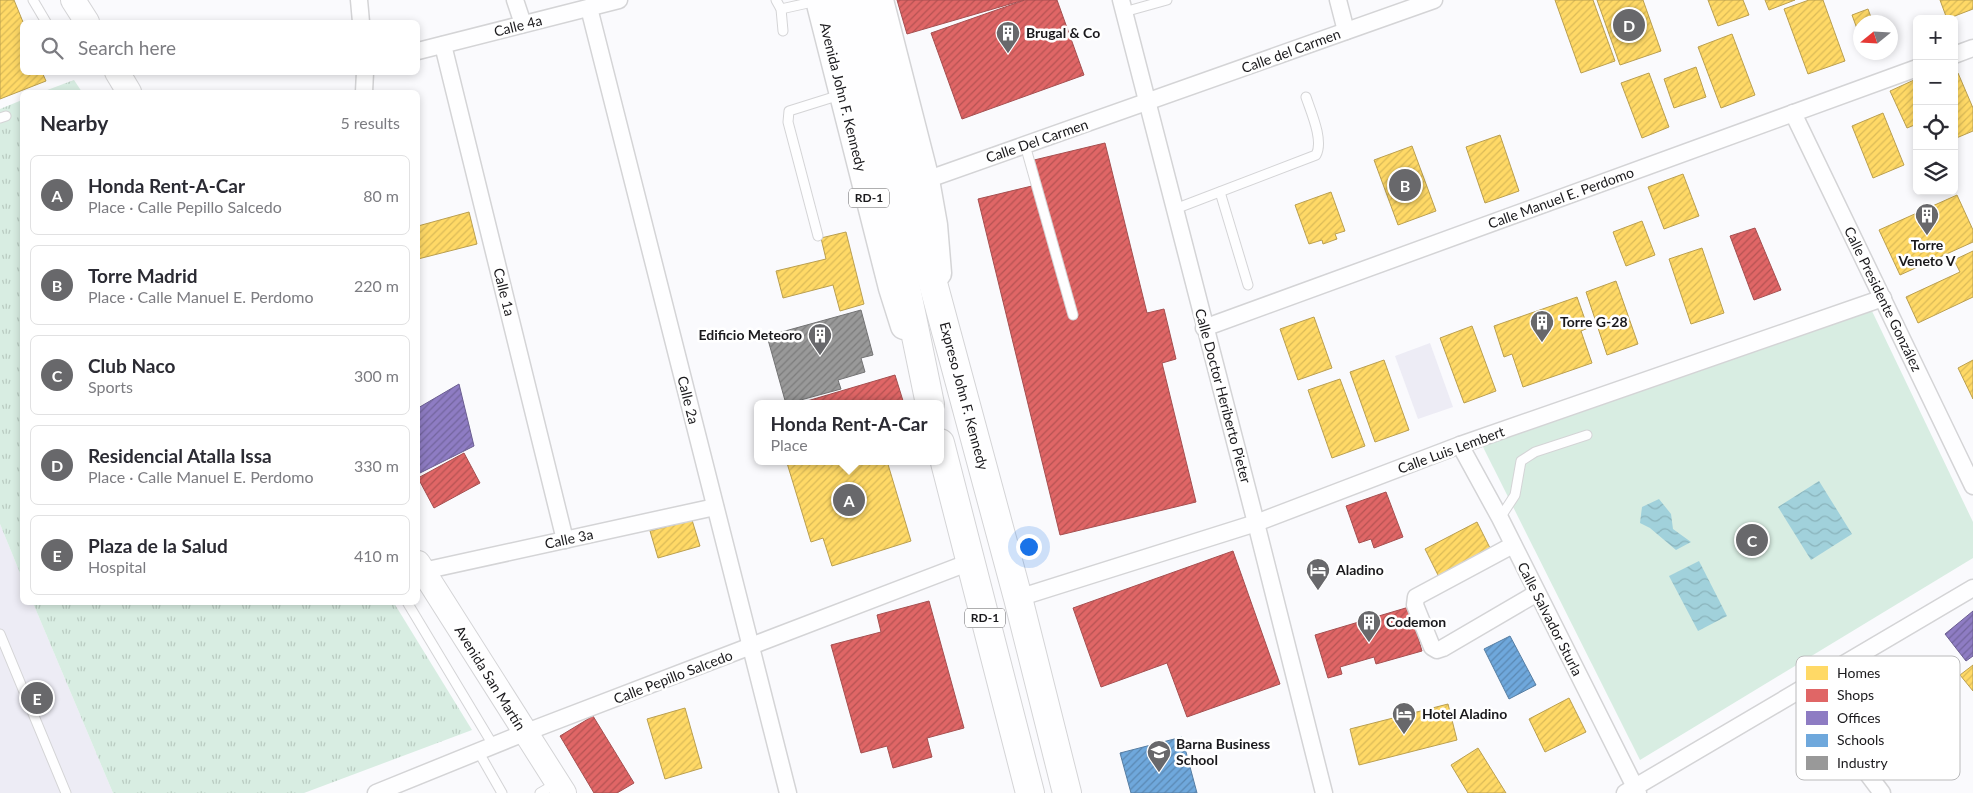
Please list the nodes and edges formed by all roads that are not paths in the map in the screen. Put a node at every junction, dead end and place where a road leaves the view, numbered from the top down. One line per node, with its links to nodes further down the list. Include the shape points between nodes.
1 (33, 0): 17 (lane)
2 (73, 0): 18 (main road)
3 (359, 0): 19 (street)
4 (514, 0): 20 (street)
5 (618, 0): 15 (street, Calle 4a)
6 (776, 0): 16 (lane)
7 (819, 0): 16 (lane); 30 (main road, Avenida John F. Kennedy / RD-1)
8 (836, 0): 35 (highway, Expreso John F. Kennedy / RD-1)
9 (858, 0): 35 (highway, Expreso John F. Kennedy / RD-1)
10 (880, 0): 35 (main road, RD-1)
11 (1166, 0): 14 (lane)
12 (1338, 0): 22 (street)
13 (1434, 0): 22 (street, Calle del Carmen)
14 (1123, 6): 32 (street, Calle Doctor Heriberto Pieter)
15 (588, 8): 20 (street, Calle 4a); 48 (street, Calle 2a)
16 (781, 9): 21 (lane)
17 (45, 20)
18 (86, 20)
19 (361, 20)
20 (522, 24): 23 (street, Calle 4a)
21 (783, 31)
22 (1346, 31): 32 (street, Calle del Carmen)
23 (443, 45): 25 (street, Calle 4a); 51 (street, Calle 1a)
24 (1973, 48): 26 (street)
25 (420, 51)
26 (1958, 54)
27 (1913, 69): 33 (street, Calle Manuel E. Perdomo)
28 (365, 75): 29 (street)
29 (364, 90)
30 (843, 95): 38 (lane, via 789,111 788,122); 43 (main road, Avenida John F. Kennedy / RD-1, via 892,288)
31 (1306, 97): 36 (lane, via 1319,141 1316,155)
32 (1148, 102): 34 (street, Calle Del Carmen); 37 (street, Calle Doctor Heriberto Pieter)
33 (1792, 113): 40 (street, Calle Presidente González); 42 (street, Calle Manuel E. Perdomo)
34 (1025, 145): 35 (street, Calle Del Carmen); 41 (lane)
35 (906, 185): 43 (highway, Expreso John F. Kennedy / RD-1); 57 (highway, Expreso John F. Kennedy / RD-1)
36 (1220, 192): 37 (lane); 39 (lane)
37 (1175, 209): 42 (street, Calle Doctor Heriberto Pieter)
38 (818, 236)
39 (1248, 285)
40 (1883, 298): 45 (street, Calle Luis Lembert); 47 (street, Calle Presidente González)
41 (1072, 315)
42 (1204, 328): 50 (street, Calle Doctor Heriberto Pieter)
43 (929, 399)
44 (1587, 435): 49 (lane, via 1534,452 1521,461 1515,495)
45 (1460, 446): 49 (street, Calle Salvador Sturla); 50 (street, Calle Luis Lembert)
46 (944, 459): 53 (highway, RD-1)
47 (1973, 486)
48 (715, 507): 51 (street, Calle 3a); 60 (street, Calle 2a)
49 (1500, 518): 52 (street, Calle Salvador Sturla)
50 (1256, 523): 57 (street, Calle Luis Lembert); 75 (street, Calle Doctor Heriberto Pieter)
51 (565, 540): 54 (street, Calle 3a)
52 (1513, 545): 56 (street, Calle Salvador Sturla); 56 (street, via 1416,597 1415,605 1432,647 1436,650 1443,648)
53 (970, 562): 60 (street, Calle Pepillo Salcedo); 73 (highway, RD-1)
54 (420, 567): 63 (main road, Avenida San Martín)
55 (1973, 588): 61 (street)
56 (1537, 593): 68 (street, Calle Salvador Sturla)
57 (1018, 598): 74 (highway, Expreso John F. Kennedy / RD-1)
58 (409, 605): 64 (lane)
59 (0, 634): 69 (lane)
60 (751, 647): 63 (street, Calle Pepillo Salcedo); 72 (street, Calle 2a)
61 (1859, 656)
62 (1796, 694): 68 (street)
63 (524, 733): 64 (street, Calle Pepillo Salcedo); 67 (main road, Avenida San Martín)
64 (494, 745): 65 (street, Calle Pepillo Salcedo)
65 (478, 752): 70 (street, Calle Pepillo Salcedo); 71 (lane)
66 (1872, 780): 76 (street)
67 (554, 789)
68 (1633, 791)
69 (66, 793)
70 (376, 793)
71 (502, 793)
72 (788, 793)
73 (1030, 793)
74 (1067, 793)
75 (1324, 793)
76 (1882, 793)

